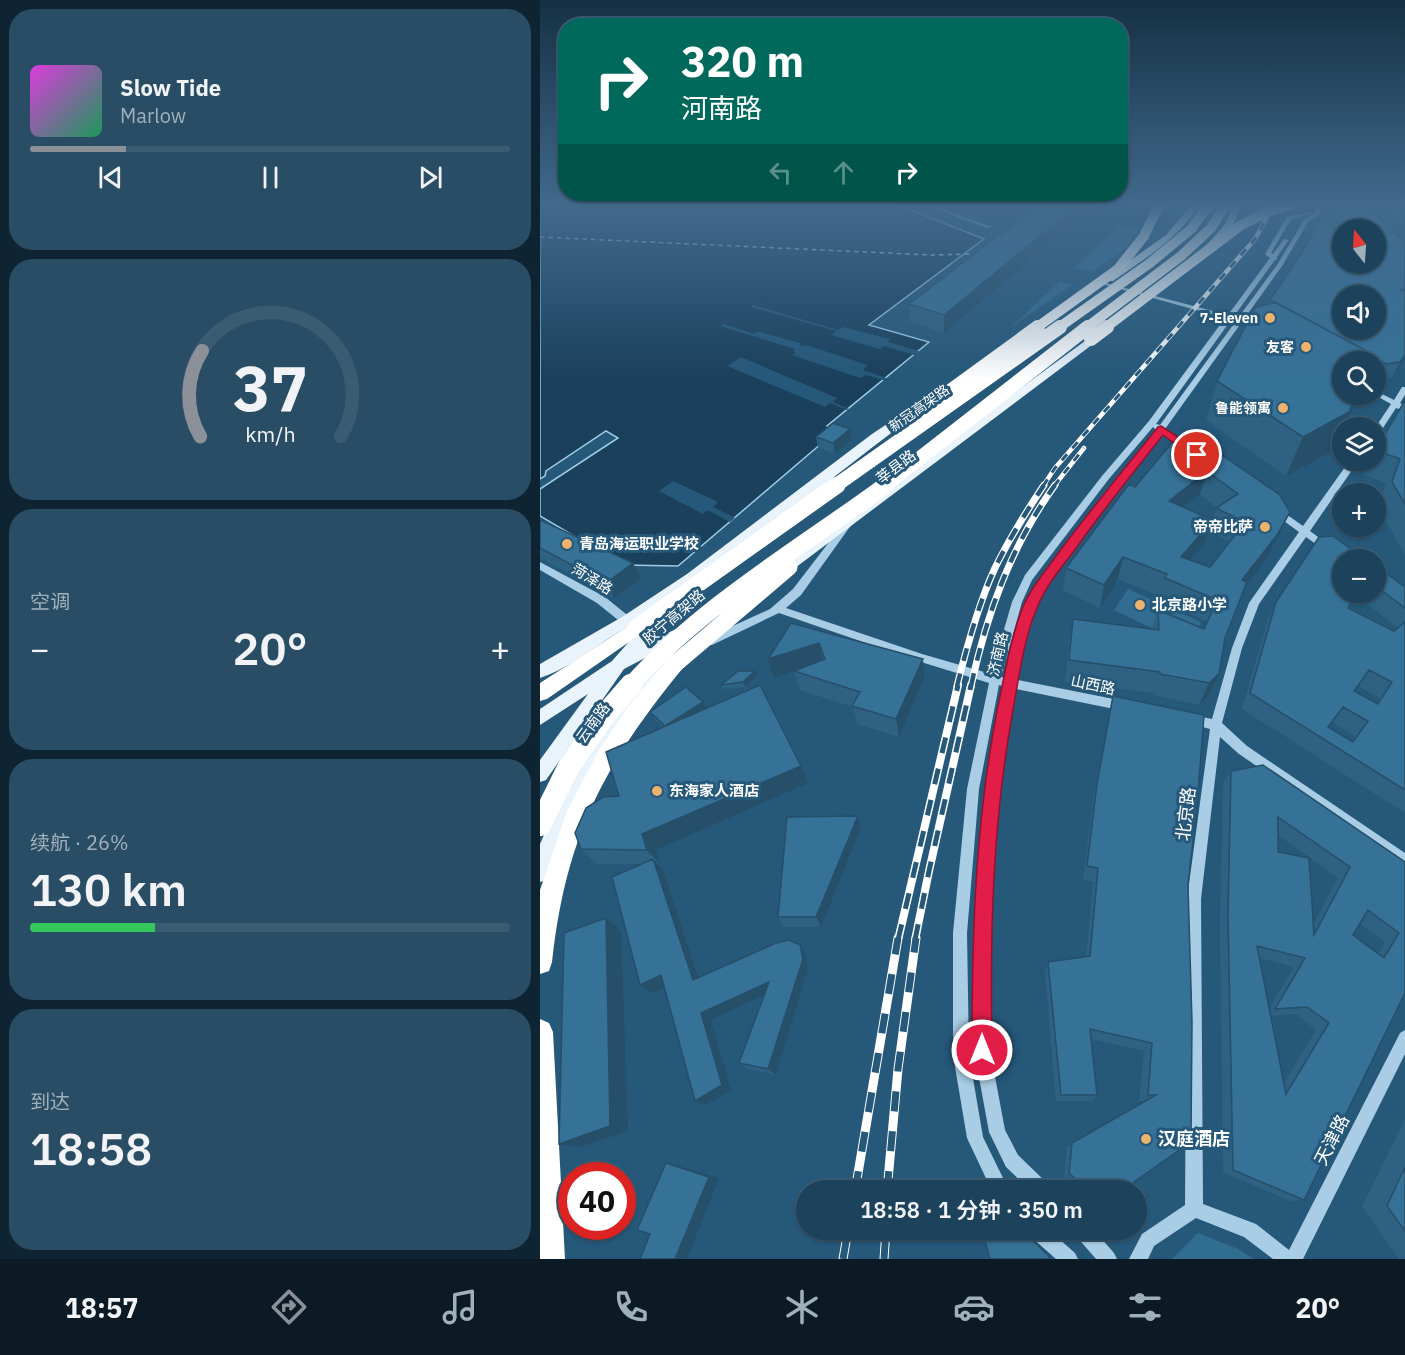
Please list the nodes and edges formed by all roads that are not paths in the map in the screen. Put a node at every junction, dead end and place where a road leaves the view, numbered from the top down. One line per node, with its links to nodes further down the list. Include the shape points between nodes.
1 (1123, 262): 31 (highway, bridge, via 1112,274)
2 (1134, 262): 9 (main road)
3 (1152, 262): 31 (highway, 新冠高架路, bridge)
4 (1172, 262): 22 (highway, bridge)
5 (1192, 262): 10 (main road, 莘县路)
6 (1194, 262): 22 (highway, bridge, via 983,420)
7 (1272, 262): 11 (street, 济南路)
8 (1282, 262): 12 (street, 济南路)
9 (1104, 283): 10 (street); 28 (main road, via 876,437)
10 (1153, 296): 11 (street); 24 (main road, 莘县路)
11 (1230, 317): 12 (street); 19 (street, 济南路)
12 (1241, 320): 13 (street); 19 (street, 济南路)
13 (1251, 325)
14 (1405, 389): 16 (street)
15 (1386, 399): 16 (street)
16 (1395, 404): 17 (street); 18 (street)
17 (1405, 409)
18 (1386, 417)
19 (1157, 426): 20 (street); 35 (street, 济南路, via 1028,578 1017,602); 36 (street, 济南路, via 1042,585 1026,620)
20 (1190, 450)
21 (1347, 471): 25 (street, 北京路)
22 (884, 486): 43 (highway, 胶宁高架路, bridge, via 735,591 653,660 593,730); 46 (highway, bridge, via 675,664 623,730 580,806 563,846 550,889)
23 (1267, 504): 25 (street)
24 (848, 523): 29 (street, via 797,592); 30 (main road, 莘县路)
25 (1305, 532): 26 (street); 41 (street, 北京路, via 1254,603)
26 (1332, 551)
27 (540, 566): 31 (street, 菏泽路, via 601,600)
28 (692, 578): 31 (main road); 32 (main road)
29 (778, 609): 33 (street); 35 (street, 山西路)
30 (711, 617): 32 (main road, 莘县路); 33 (main road, 云南路)
31 (632, 624): 34 (main road); 37 (highway, 胶宁高架路)
32 (618, 665): 39 (main road, 莘县路); 42 (main road)
33 (663, 666): 45 (main road, 云南路, via 586,763 551,834)
34 (540, 672)
35 (995, 680): 36 (street, 山西路); 49 (street, 济南路, via 973,789 960,933 961,1055 975,1138)
36 (1010, 683): 38 (street, 山西路); 50 (street, 济南路, via 993,774 985,854 982,1050 997,1132 1012,1161)
37 (540, 693)
38 (1136, 709)
39 (540, 718)
40 (1181, 718): 41 (street)
41 (1216, 725): 44 (street, via 1243,750); 51 (street, 北京路, via 1194,899)
42 (540, 774)
43 (540, 825)
44 (1405, 861)
45 (540, 873)
46 (540, 962)
47 (540, 1032): 54 (highway)
48 (1405, 1038): 59 (street, 天津路)
49 (995, 1180)
50 (1032, 1180)
51 (1194, 1209): 57 (street, via 1148,1240); 58 (street, via 1250,1230)
52 (1047, 1240): 55 (street)
53 (1091, 1240): 56 (street)
54 (550, 1259)
55 (1069, 1259)
56 (1108, 1259)
57 (1137, 1259)
58 (1287, 1259)
59 (1294, 1259)

